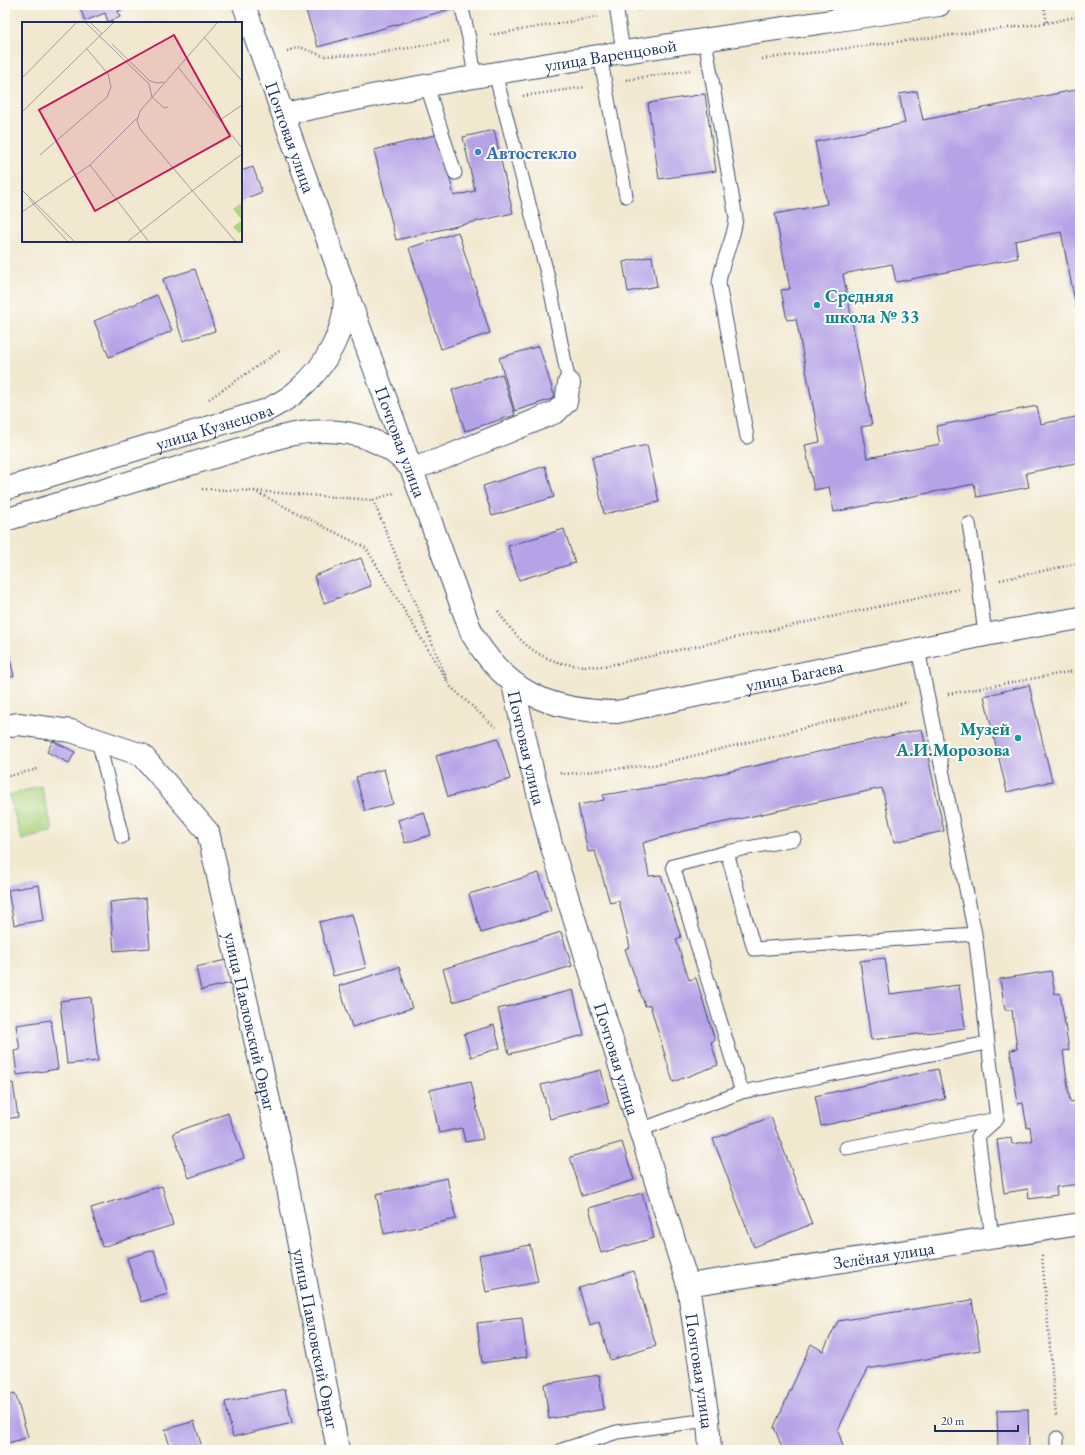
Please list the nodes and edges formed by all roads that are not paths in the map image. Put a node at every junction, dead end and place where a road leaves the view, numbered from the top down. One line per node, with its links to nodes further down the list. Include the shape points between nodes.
1 (244, 5): 11 (street, Почтовая улица)
2 (461, 5): 9 (lane, via 469,38)
3 (616, 5): 7 (lane)
4 (939, 5): 5 (street, улица Варенцовой)
5 (907, 7): 6 (street, улица Варенцовой)
6 (705, 40): 7 (street, улица Варенцовой); 16 (lane, via 736,218 735,232 720,268 719,284)
7 (623, 52): 8 (street, улица Варенцовой)
8 (600, 56): 9 (street, улица Варенцовой); 13 (lane)
9 (485, 76): 10 (street, улица Варенцовой); 15 (lane, via 548,276)
10 (427, 86): 11 (street, улица Варенцовой); 12 (lane)
11 (284, 114): 14 (street, Почтовая улица)
12 (455, 174)
13 (626, 196)
14 (342, 280): 17 (street, Почтовая улица); 18 (street, улица Кузнецова, via 343,314 332,348 311,378 283,401 267,410)
15 (569, 383): 17 (street, via 566,402 556,412)
16 (747, 438)
17 (412, 469): 19 (street, улица Кузнецова, via 398,454 370,439 340,432 308,431 277,438); 24 (street, Почтовая улица, via 472,634 488,658)
18 (5, 489)
19 (5, 520)
20 (969, 524): 22 (lane)
21 (1080, 618): 22 (street, улица Багаева)
22 (985, 635): 23 (street, улица Багаева)
23 (918, 649): 24 (street, улица Багаева, via 617,712 589,712 562,707); 30 (lane)
24 (513, 684): 34 (street, Почтовая улица, via 551,844)
25 (5, 726): 26 (street, улица Павловский Овраг, via 18,724 71,731)
26 (98, 740): 27 (lane); 40 (street, улица Павловский Овраг, via 142,755 208,832 284,1167)
27 (122, 837)
28 (794, 839): 29 (lane)
29 (727, 852): 30 (lane, via 754,949); 32 (lane, via 673,866)
30 (975, 934): 31 (lane)
31 (987, 1043): 32 (lane); 33 (lane)
32 (742, 1092): 34 (lane)
33 (997, 1119): 35 (lane); 37 (lane, via 978,1136)
34 (640, 1130): 38 (street, Почтовая улица)
35 (846, 1148)
36 (1080, 1224): 37 (street, Зелёная улица)
37 (992, 1238): 38 (street, Зелёная улица)
38 (688, 1285): 39 (street, Почтовая улица)
39 (708, 1420): 41 (lane, via 617,1432); 42 (street, Почтовая улица)
40 (338, 1450)
41 (562, 1450)
42 (710, 1450)

